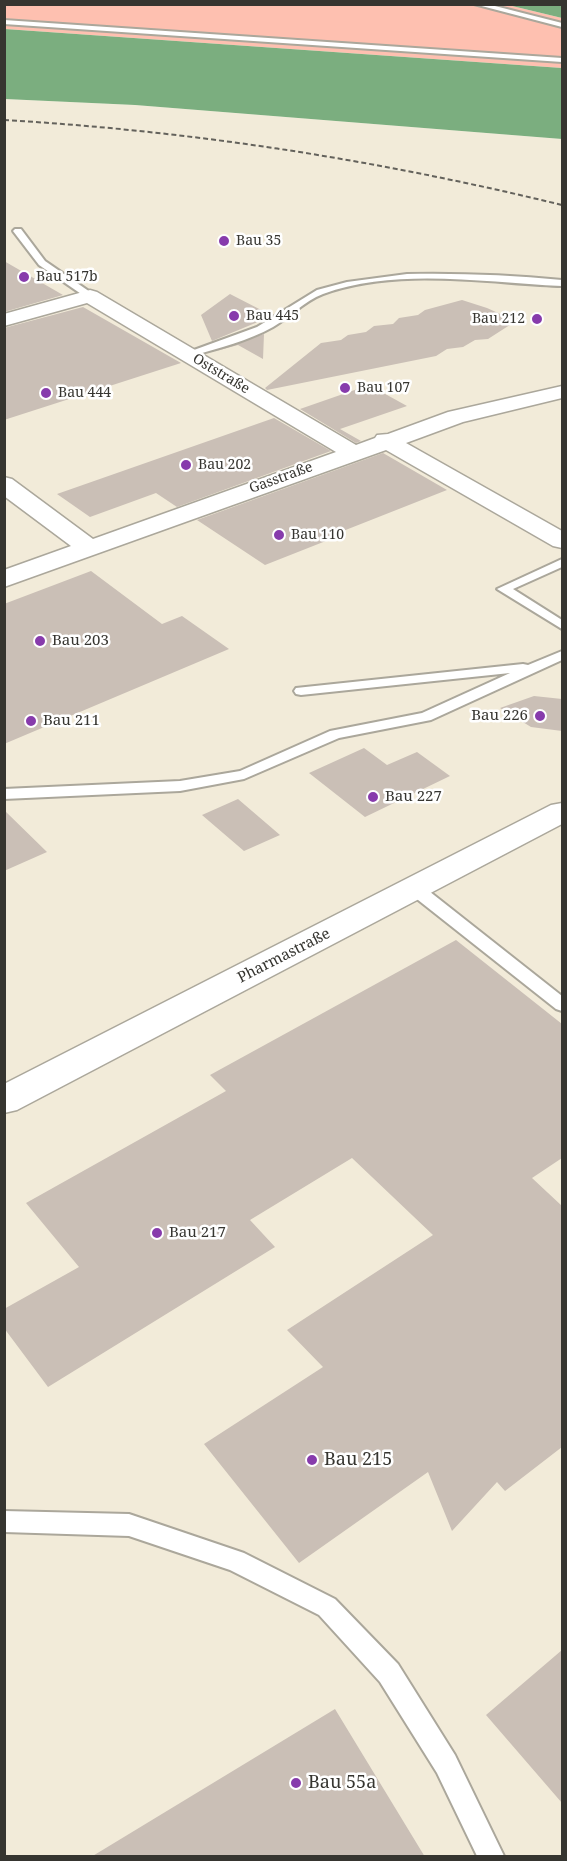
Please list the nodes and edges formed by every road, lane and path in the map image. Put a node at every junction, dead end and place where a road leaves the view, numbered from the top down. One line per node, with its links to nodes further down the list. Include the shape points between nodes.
1 (477, 4): 3 (lane)
2 (4, 22): 4 (lane)
3 (562, 25)
4 (562, 60)
5 (18, 231): 7 (lane, via 42,263)
6 (562, 283): 9 (lane, via 429,278 349,285 320,292 251,333)
7 (90, 296): 8 (street); 9 (street, Oststraße)
8 (4, 320)
9 (189, 354): 12 (street, Oststraße)
10 (562, 392): 11 (street, Gasstraße, via 456,417)
11 (385, 440): 12 (street, Gasstraße); 14 (street)
12 (352, 452): 15 (street, Gasstraße)
13 (4, 484): 15 (street)
14 (562, 542)
15 (89, 548): 17 (street, Gasstraße)
16 (562, 563): 18 (lane, via 503,589)
17 (4, 579)
18 (562, 625)
19 (562, 655): 20 (lane)
20 (538, 666): 21 (lane); 22 (lane, via 426,717 335,734 244,775 180,786)
21 (301, 691)
22 (4, 794)
23 (562, 812): 24 (street, Pharmastraße)
24 (414, 888): 25 (lane); 26 (street, Pharmastraße)
25 (562, 1005)
26 (4, 1100)
27 (4, 1521): 28 (lane, via 129,1525 236,1561 327,1607 389,1673 446,1764)
28 (491, 1857)

